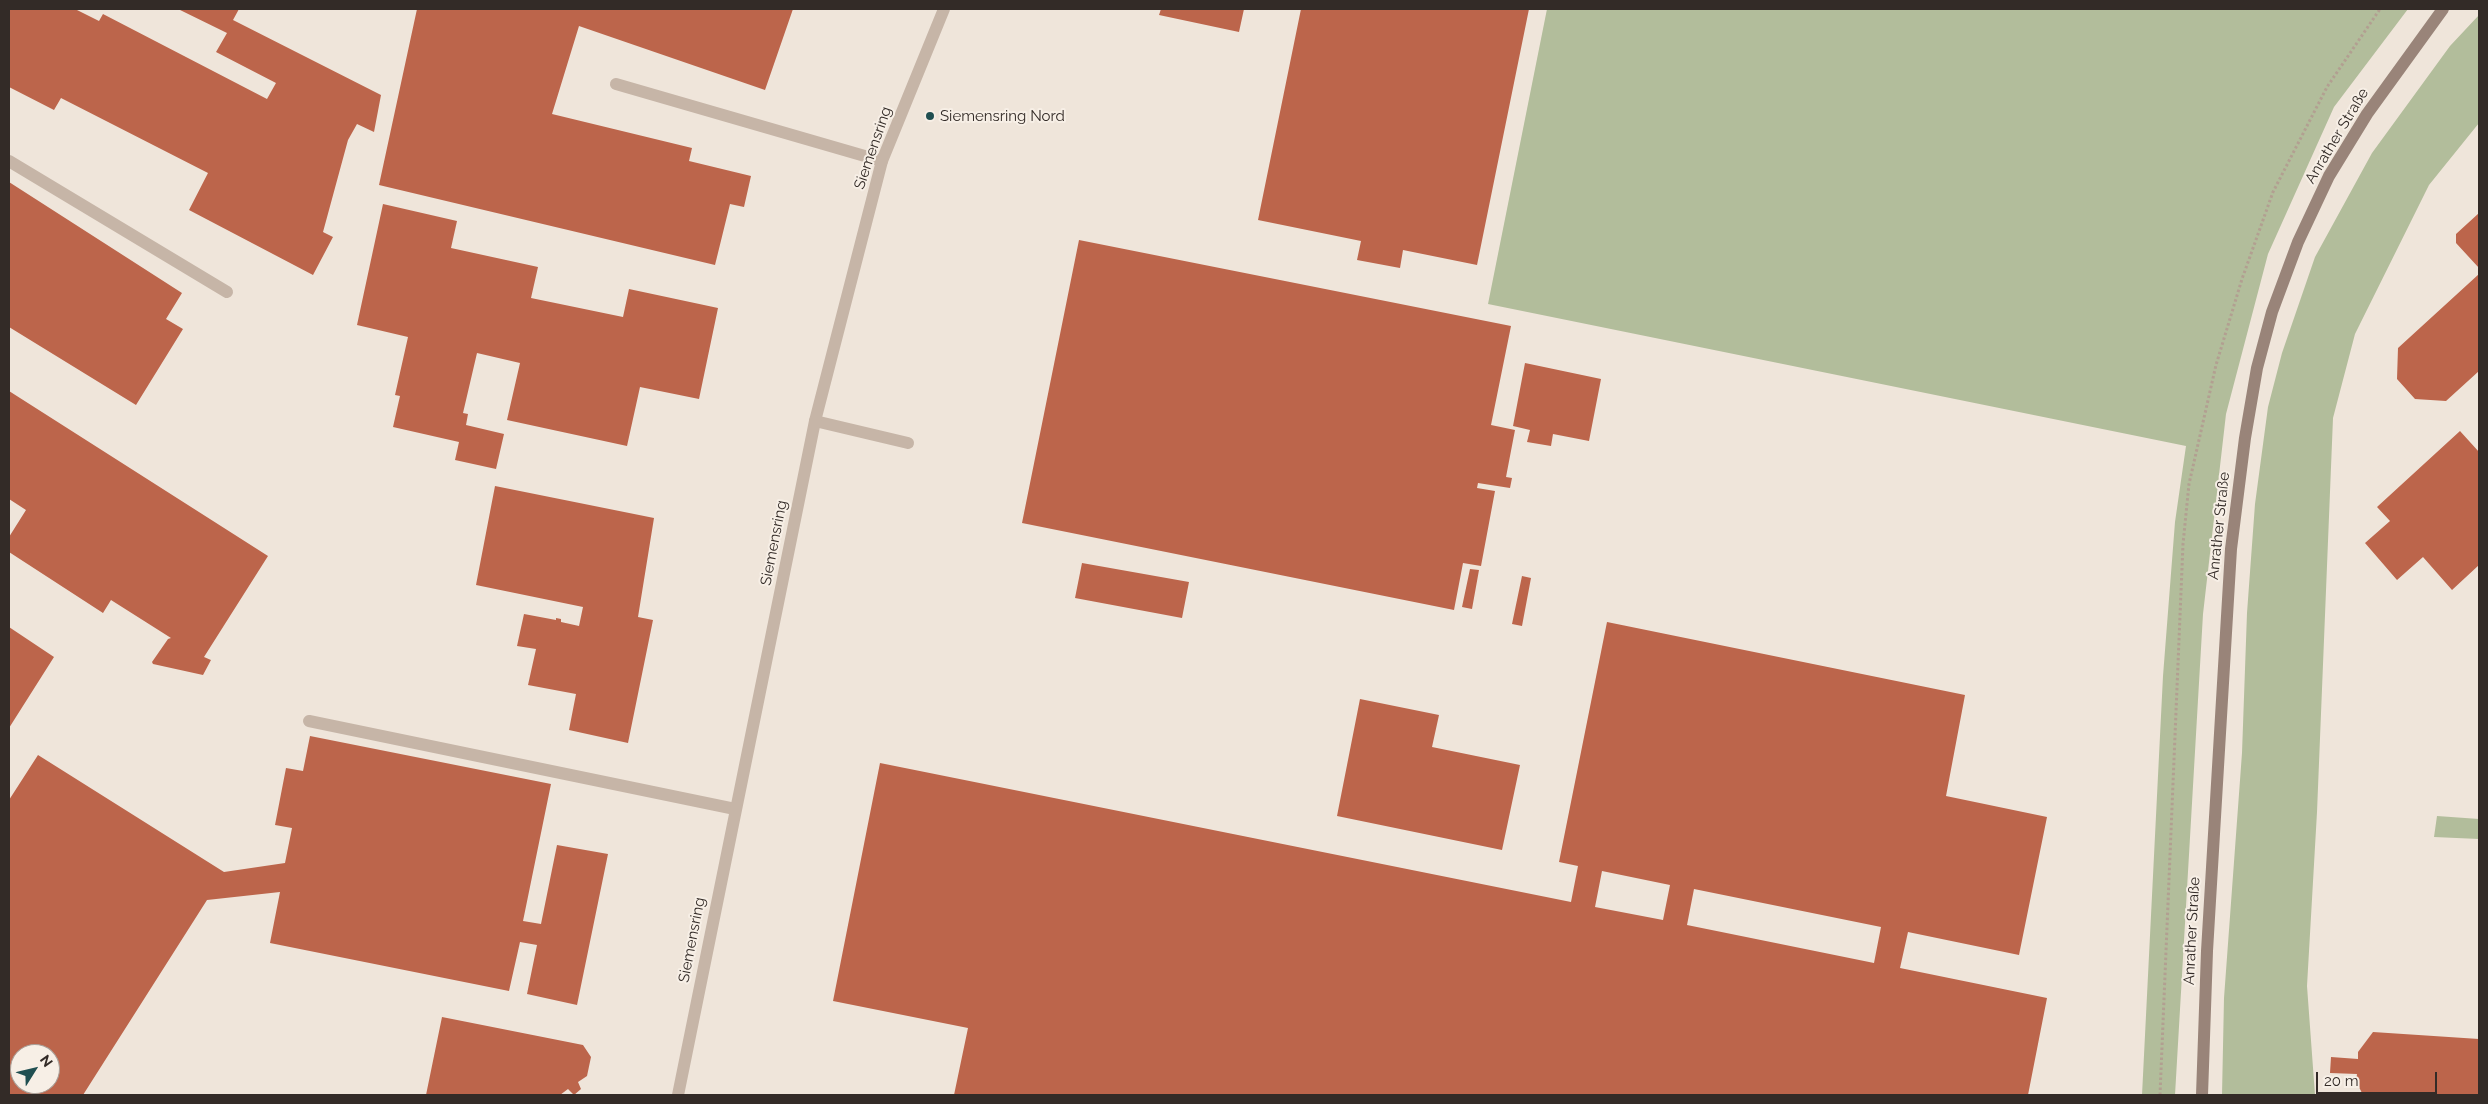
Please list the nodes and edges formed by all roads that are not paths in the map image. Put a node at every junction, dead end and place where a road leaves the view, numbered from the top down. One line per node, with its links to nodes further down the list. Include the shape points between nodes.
1 (944, 9): 4 (street, Siemensring)
2 (2443, 9): 12 (street, Anrather Straße, via 2367,114 2329,176 2298,242 2275,303 2257,368 2231,550)
3 (616, 84): 4 (street)
4 (882, 161): 7 (street, Siemensring)
5 (9, 162): 6 (street)
6 (227, 292)
7 (815, 421): 8 (street); 10 (street, Siemensring)
8 (908, 443)
9 (309, 721): 10 (street)
10 (735, 809): 11 (street, Siemensring)
11 (678, 1095)
12 (2202, 1095)

